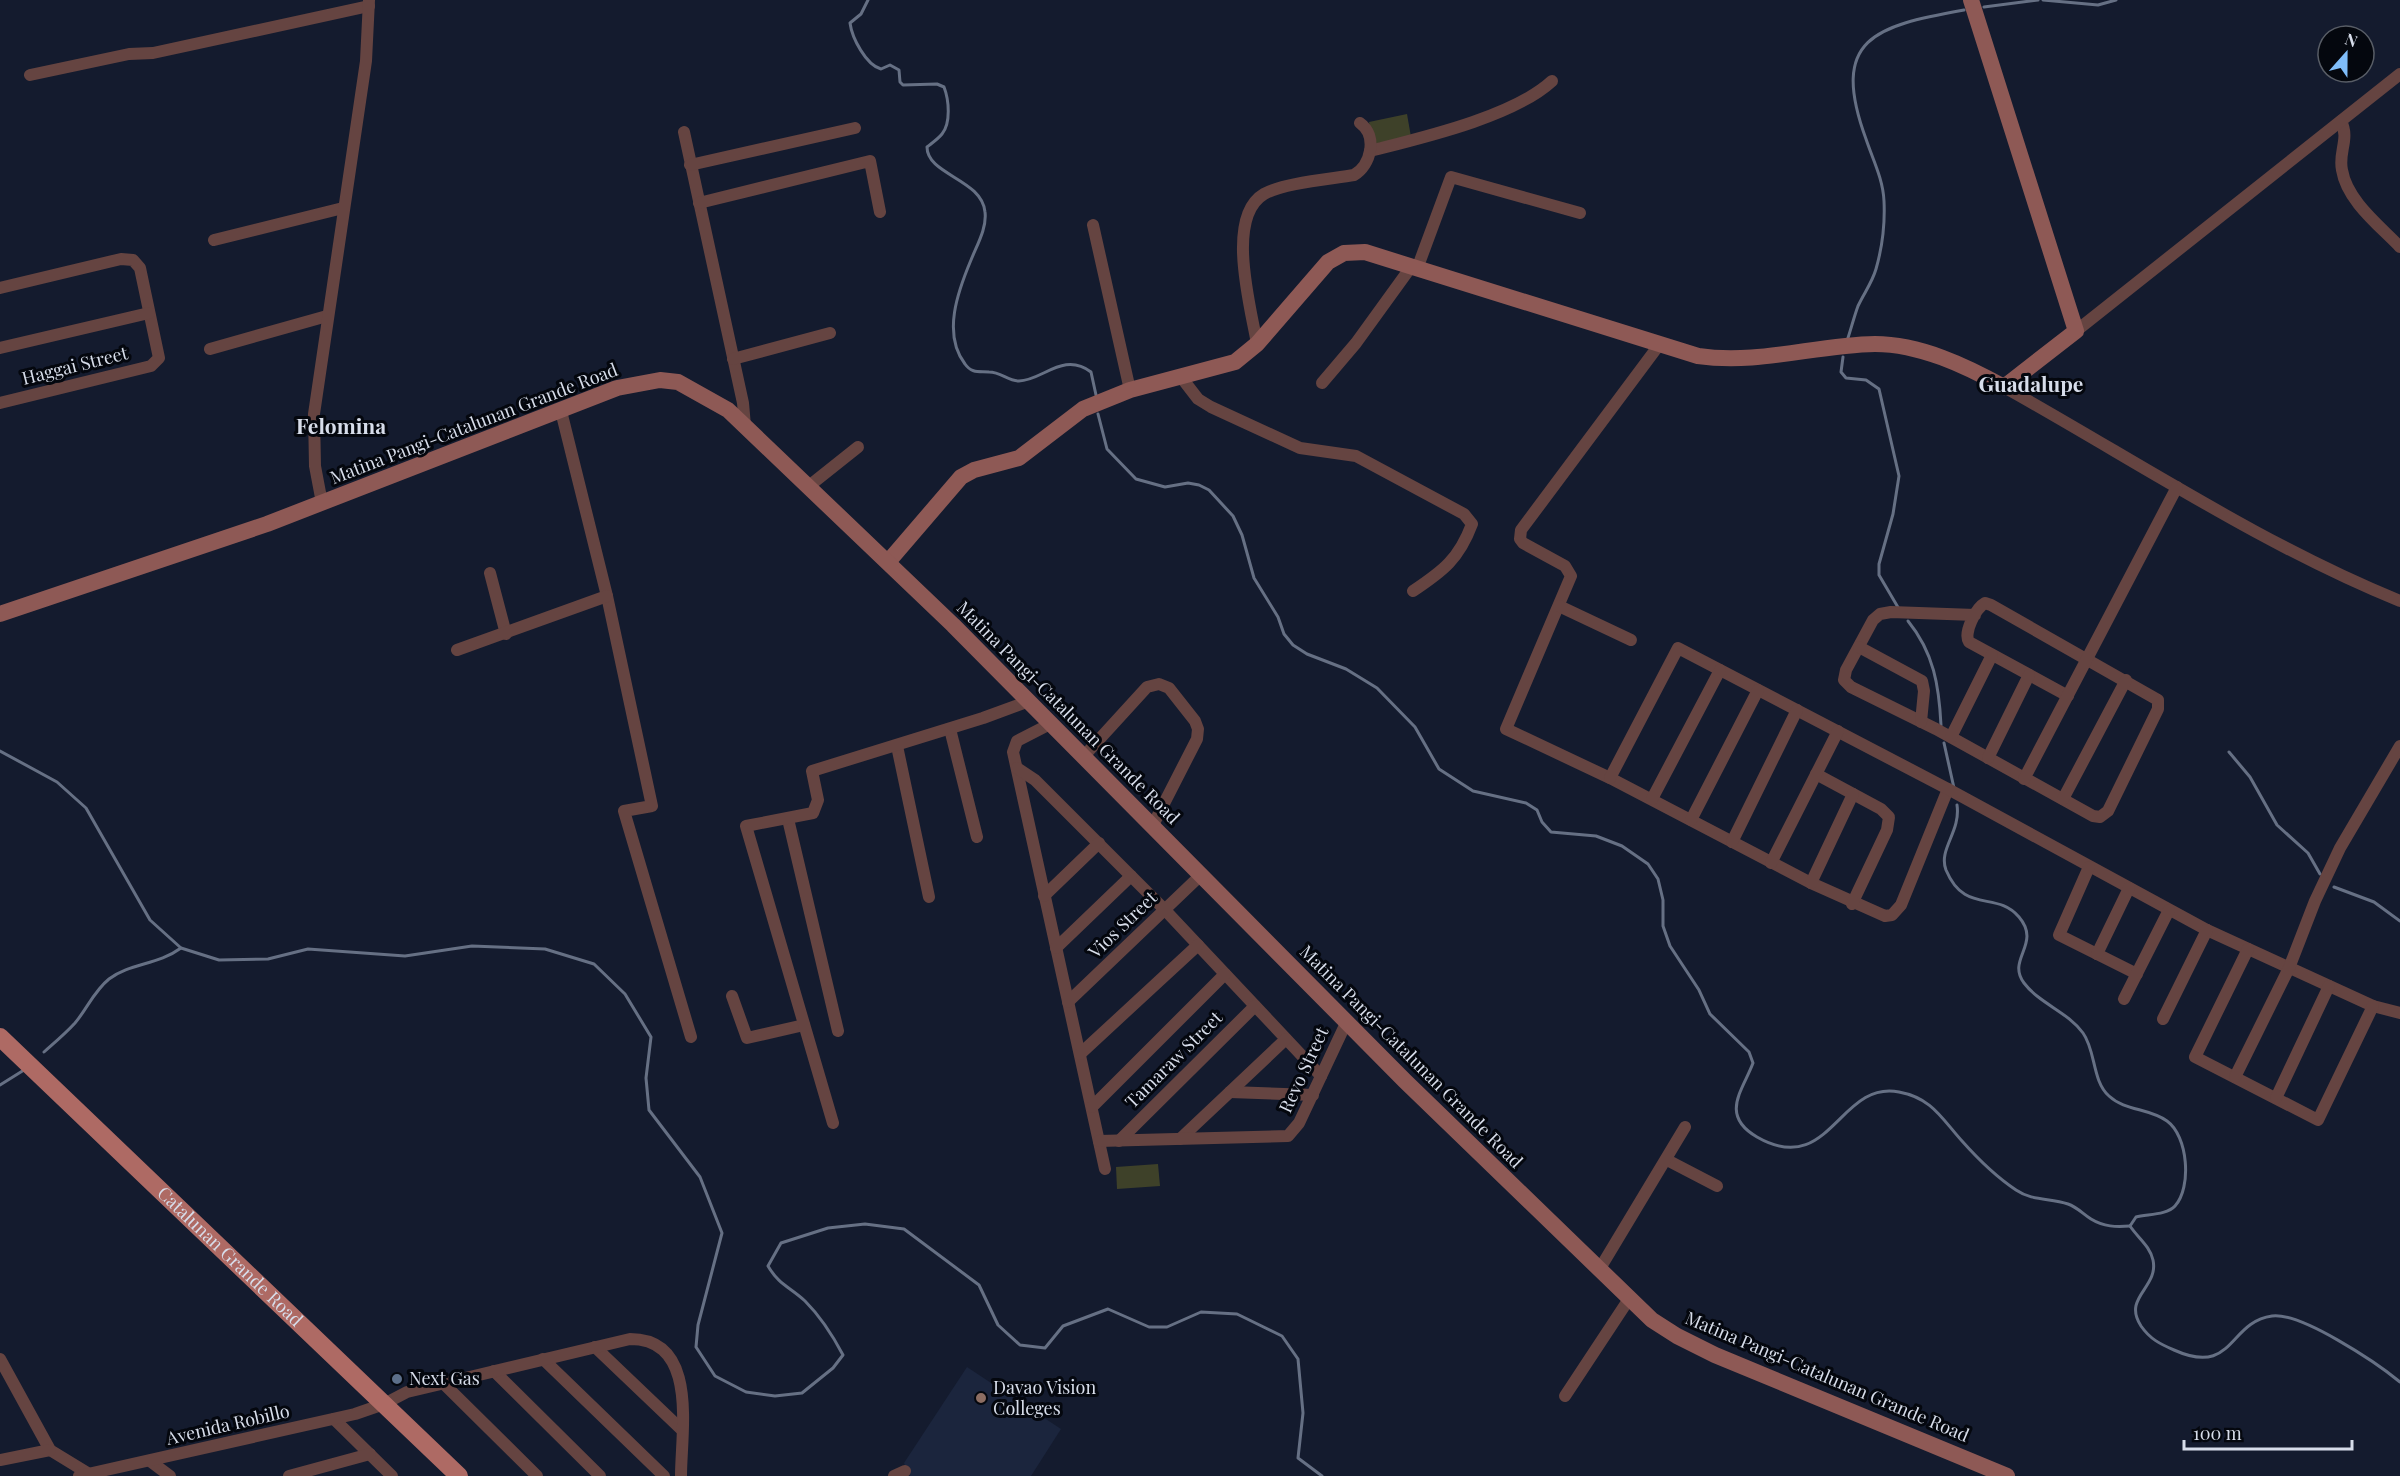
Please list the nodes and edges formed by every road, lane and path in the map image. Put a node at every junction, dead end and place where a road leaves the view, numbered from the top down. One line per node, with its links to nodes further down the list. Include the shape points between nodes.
1 (1971, 0): 23 (street)
2 (369, 3): 4 (street, via 153,53 129,54); 13 (street, via 366,60)
3 (2400, 74): 6 (street)
4 (30, 75)
5 (1552, 81): 10 (street, via 1533,96 1456,129)
6 (2341, 120): 18 (street, via 2346,136 2341,161 2346,183 2368,214); 23 (street)
7 (1360, 123): 10 (street, via 1367,130)
8 (855, 128): 11 (street)
9 (684, 132): 11 (street)
10 (1370, 151): 25 (street, via 1367,164 1354,175 1272,190 1253,204 1242,248)
11 (690, 165): 12 (street)
12 (699, 203): 14 (street, via 870,161); 29 (street)
13 (343, 208): 17 (street); 22 (street)
14 (880, 212)
15 (1580, 213): 19 (street, via 1451,177)
16 (1093, 225): 33 (street)
17 (214, 240)
18 (2400, 247)
19 (1414, 268): 25 (street, via 1365,252 1344,253 1328,262); 26 (street); 31 (street)
20 (0, 288): 21 (street, via 121,259 133,260 140,268)
21 (149, 312): 27 (street); 34 (street, Haggai Street, via 158,362)
22 (327, 316): 28 (street); 40 (street, via 313,440)
23 (2076, 331): 32 (street)
24 (830, 333): 29 (street)
25 (1257, 344): 30 (street, via 1235,362)
26 (1659, 345): 32 (street, via 1698,356 1747,360 1877,344 1931,354); 46 (street, via 1521,530 1523,543 1571,572)
27 (0, 348)
28 (210, 349)
29 (733, 359): 36 (street)
30 (1181, 377): 33 (street); 43 (street, via 1198,399 1232,417 1299,448 1356,456 1464,514 1472,524 1466,541 1447,569)
31 (1322, 382)
32 (2004, 387): 39 (street)
33 (1130, 390): 41 (street, via 1083,409 1019,458 961,477)
34 (0, 403)
35 (561, 411): 36 (street, Matina Pangi-Catalunan Grande Road, via 617,388 660,380 699,391); 40 (street, Matina Pangi-Catalunan Grande Road); 44 (street)
36 (745, 426): 38 (street, Matina Pangi-Catalunan Grande Road)
37 (858, 447): 38 (street)
38 (809, 486): 41 (street, Matina Pangi-Catalunan Grande Road)
39 (2177, 487): 45 (street, via 2334,571); 54 (street)
40 (322, 503): 47 (street, Matina Pangi-Catalunan Grande Road)
41 (888, 562): 60 (street, Matina Pangi-Catalunan Grande Road)
42 (490, 573): 49 (street)
43 (1413, 591)
44 (607, 596): 49 (street); 116 (street, via 652,806 624,811)
45 (2400, 601)
46 (1559, 606): 50 (street); 73 (street, via 1506,729)
47 (0, 614)
48 (1975, 615): 51 (street, via 1885,613 1873,620); 53 (street, via 1967,639); 54 (street, via 1980,606 1988,603)
49 (506, 634): 52 (street)
50 (1631, 640)
51 (1859, 647): 62 (street, via 1922,681); 62 (street, via 1844,675 1846,684)
52 (457, 650)
53 (1992, 655): 56 (street); 66 (street)
54 (2088, 658): 57 (street); 59 (street)
55 (1720, 670): 58 (street); 73 (street, via 1678,648); 77 (street)
56 (2029, 675): 59 (street); 70 (street)
57 (2126, 680): 78 (street); 78 (street, via 2155,697 2159,704 2108,811 2097,817)
58 (1758, 690): 61 (street); 80 (street)
59 (2068, 696): 74 (street)
60 (1029, 701): 63 (street, Matina Pangi-Catalunan Grande Road); 64 (street)
61 (1797, 710): 65 (street); 83 (street)
62 (1922, 722): 66 (street)
63 (1052, 723): 69 (street, Matina Pangi-Catalunan Grande Road); 71 (street, via 1017,741 1013,752)
64 (950, 729): 67 (street); 82 (street)
65 (1838, 732): 72 (street); 75 (street)
66 (1951, 737): 70 (street)
67 (897, 746): 79 (street, via 812,771 818,800 816,810 808,816); 92 (street)
68 (2400, 746): 101 (street, via 2340,848 2314,901)
69 (1084, 756): 81 (street, Matina Pangi-Catalunan Grande Road); 81 (street, via 1148,687 1159,684 1169,688 1195,721 1197,739)
70 (1988, 758): 74 (street)
71 (1017, 768): 84 (street, via 1035,780); 91 (street)
72 (1816, 774): 76 (street); 85 (street)
73 (1610, 778): 77 (street)
74 (2025, 779): 78 (street)
75 (1948, 789): 86 (street); 93 (street, via 1897,911 1886,916)
76 (1853, 794): 89 (street); 93 (street, via 1885,812 1889,822)
77 (1652, 799): 80 (street)
78 (2063, 800)
79 (788, 819): 113 (street, via 746,826); 114 (street)
80 (1691, 820): 83 (street)
81 (1153, 825): 87 (street, Matina Pangi-Catalunan Grande Road)
82 (977, 837)
83 (1732, 842): 85 (street)
84 (1099, 843): 88 (street); 91 (street)
85 (1771, 862): 89 (street)
86 (2089, 867): 90 (street); 100 (street, via 2059,934)
87 (1202, 874): 94 (street, Vios Street); 112 (street, Matina Pangi-Catalunan Grande Road)
88 (1131, 876): 94 (street); 98 (street)
89 (1811, 883): 93 (street)
90 (2129, 888): 95 (street); 100 (street)
91 (1044, 896): 98 (street)
92 (929, 897)
93 (1852, 904)
94 (1165, 910): 97 (street); 107 (street, Vios Street)
95 (2169, 910): 96 (street); 103 (street)
96 (2207, 930): 99 (street); 111 (street)
97 (1198, 945): 102 (street); 118 (street)
98 (1056, 948): 107 (street)
99 (2248, 949): 101 (street); 120 (street, via 2195,1057)
100 (2097, 954): 103 (street)
101 (2289, 968): 104 (street); 120 (street)
102 (1225, 974): 108 (street); 124 (street)
103 (2137, 974): 106 (street)
104 (2329, 986): 109 (street); 123 (street)
105 (732, 996): 113 (street, via 747,1038)
106 (2124, 999)
107 (1068, 1002): 118 (street)
108 (1255, 1006): 117 (street); 129 (street, Tamaraw Street)
109 (2373, 1006): 110 (street); 123 (street, via 2318,1120)
110 (2400, 1013)
111 (2163, 1019)
112 (1347, 1021): 119 (street, Revo Street); 133 (street, Matina Pangi-Catalunan Grande Road)
113 (804, 1025): 125 (street)
114 (838, 1031)
115 (0, 1037): 141 (main road, Catalunan Grande Road)
116 (691, 1037)
117 (1286, 1039): 119 (street); 121 (street)
118 (1080, 1054): 124 (street)
119 (1321, 1076): 122 (street, Revo Street)
120 (2235, 1077): 123 (street)
121 (1230, 1092): 122 (street); 127 (street)
122 (1313, 1095): 127 (street, Revo Street, via 1292,1133)
123 (2276, 1098)
124 (1092, 1107): 128 (street)
125 (833, 1123)
126 (1685, 1127): 130 (street)
127 (1180, 1139): 129 (street)
128 (1099, 1141): 129 (street); 131 (street)
129 (1119, 1141)
130 (1667, 1160): 132 (street); 133 (street)
131 (1105, 1169)
132 (1718, 1186)
133 (1599, 1270): 134 (street, Matina Pangi-Catalunan Grande Road)
134 (1629, 1299): 140 (street); 157 (street, Matina Pangi-Catalunan Grande Road, via 1652,1320 1700,1348)
135 (595, 1347): 137 (street, Avenida Robillo); 143 (street); 143 (street, Avenida Robillo, via 641,1339 666,1354 682,1384)
136 (0, 1359): 144 (street)
137 (543, 1359): 138 (street, Avenida Robillo); 155 (street)
138 (494, 1371): 139 (street, Avenida Robillo); 154 (street)
139 (443, 1383): 141 (street, Avenida Robillo, via 407,1392); 153 (street)
140 (1565, 1396)
141 (384, 1404): 142 (street, Avenida Robillo); 152 (main road, Catalunan Grande Road)
142 (334, 1419): 145 (street); 147 (street, Avenida Robillo)
143 (682, 1430): 156 (street, Avenida Robillo)
144 (50, 1450): 146 (street); 148 (street)
145 (370, 1454): 150 (street); 151 (street)
146 (0, 1460)
147 (150, 1461): 148 (street, Avenida Robillo); 149 (street)
148 (87, 1475)
149 (170, 1476)
150 (290, 1476)
151 (392, 1476)
152 (459, 1476)
153 (537, 1476)
154 (600, 1476)
155 (664, 1476)
156 (681, 1476)
157 (2007, 1476)

